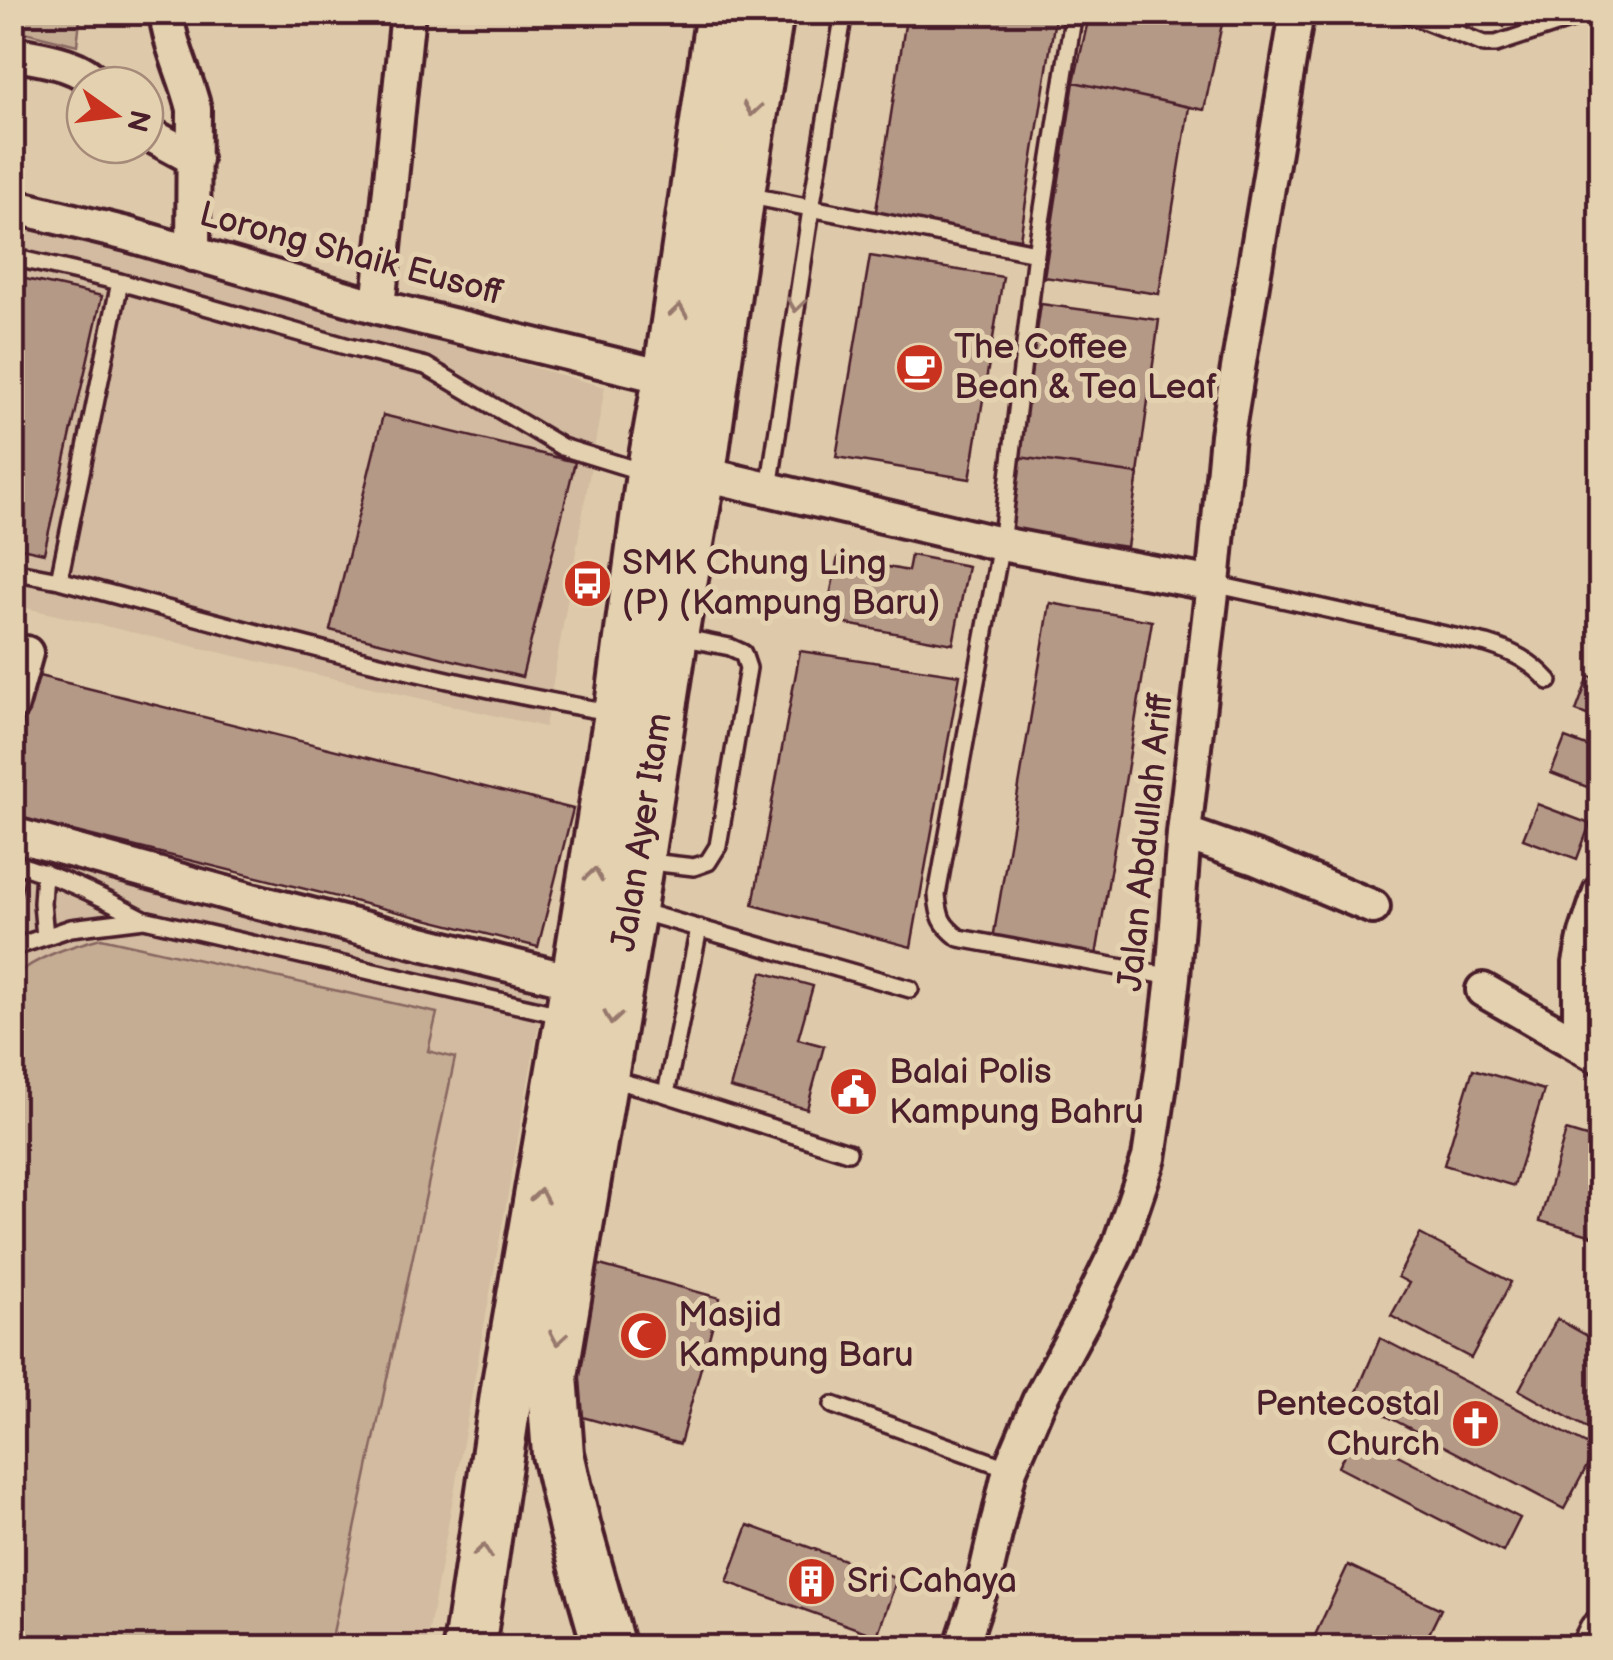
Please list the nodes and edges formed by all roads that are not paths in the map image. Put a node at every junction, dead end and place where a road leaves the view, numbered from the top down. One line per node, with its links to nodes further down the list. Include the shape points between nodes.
1 (166, 12): 13 (street, via 194,109)
2 (408, 12): 21 (street)
3 (722, 12): 22 (main road, Jalan Ayer Itam, one-way to 3)
4 (768, 12): 14 (main road, Jalan Ayer Itam, one-way to 14)
5 (844, 12): 16 (lane)
6 (1074, 12): 17 (lane)
7 (1297, 12): 28 (street, Jalan Abdullah Ariff, via 1228,435)
8 (1403, 12): 9 (lane, via 1484,44)
9 (1580, 12)
10 (12, 52): 11 (street)
11 (65, 65)
12 (165, 143): 13 (street)
13 (194, 160): 18 (street)
14 (739, 193): 16 (lane); 23 (main road, Jalan Ayer Itam)
15 (12, 206): 18 (street, Lorong Shaik Eusoff)
16 (810, 209): 17 (lane); 24 (lane, one-way to 24)
17 (1036, 253): 25 (lane)
18 (193, 254): 21 (street, Lorong Shaik Eusoff)
19 (12, 257): 20 (lane)
20 (120, 282): 23 (lane, via 426,366 562,447); 27 (lane)
21 (378, 307): 22 (street, Lorong Shaik Eusoff)
22 (669, 378): 23 (main road, Jalan Ayer Itam)
23 (676, 474): 24 (street); 29 (main road, Jalan Ayer Itam); 33 (main road, Jalan Ayer Itam)
24 (769, 490): 25 (street)
25 (1001, 544): 28 (street); 46 (lane, via 937,895 939,916 959,938)
26 (12, 572): 27 (lane)
27 (59, 580): 33 (lane, via 279,640)
28 (1213, 584): 31 (lane, via 1487,644 1513,652); 34 (street, Jalan Abdullah Ariff)
29 (672, 636): 36 (main road, Jalan Ayer Itam); 36 (lane, via 730,646 743,653 748,668 718,846 708,862 694,867)
30 (26, 653): 32 (street)
31 (1549, 681)
32 (12, 704)
33 (620, 714): 49 (main road, Jalan Ayer Itam, one-way to 33)
34 (1184, 833): 40 (street); 46 (street, Jalan Abdullah Ariff)
35 (12, 834): 49 (street)
36 (638, 860): 41 (main road, Jalan Ayer Itam)
37 (12, 863): 38 (lane)
38 (44, 872): 42 (lane); 44 (lane)
39 (1600, 892): 50 (street, via 1580,964)
40 (1373, 907)
41 (630, 909): 43 (lane); 51 (main road, Jalan Ayer Itam, one-way to 51)
42 (144, 919): 44 (lane); 49 (lane, via 542,1012)
43 (699, 928): 47 (lane); 52 (lane)
44 (45, 936): 45 (lane)
45 (12, 948)
46 (1173, 977): 55 (street, Jalan Abdullah Ariff, via 1149,1158 1119,1246)
47 (910, 989)
48 (1483, 990): 50 (street)
49 (574, 999): 56 (main road, Jalan Ayer Itam, one-way to 49)
50 (1590, 1051)
51 (602, 1077): 52 (lane); 57 (main road, Jalan Ayer Itam, one-way to 57, via 552,1376 558,1454)
52 (666, 1094): 53 (lane)
53 (848, 1152)
54 (833, 1405): 55 (lane)
55 (1010, 1470): 58 (street, Jalan Abdullah Ariff)
56 (469, 1648)
57 (609, 1648)
58 (962, 1648)

